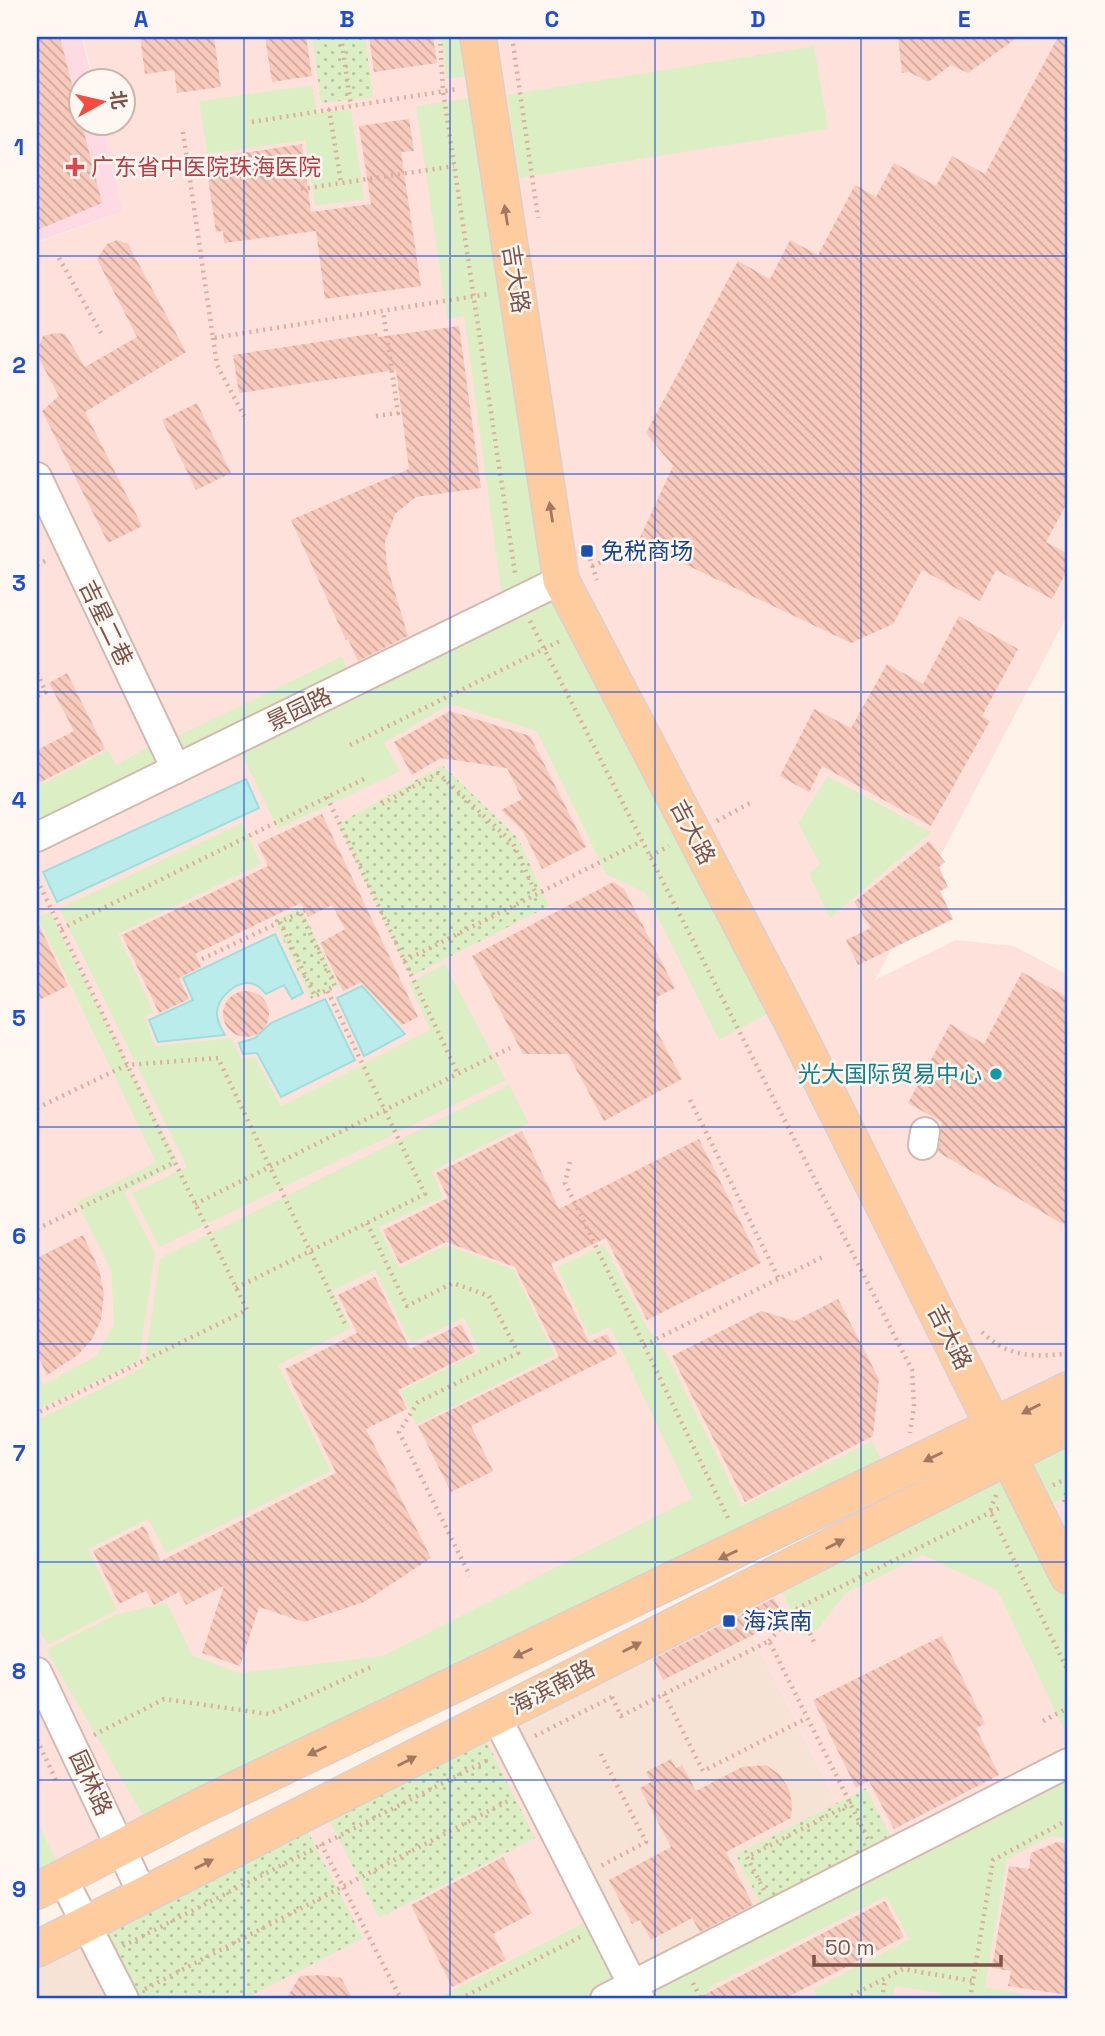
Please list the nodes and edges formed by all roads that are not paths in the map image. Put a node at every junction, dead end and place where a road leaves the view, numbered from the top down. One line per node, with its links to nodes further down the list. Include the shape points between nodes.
1 (478, 37): 3 (main road, 吉大路, one-way to 1, via 517,289)
2 (37, 477): 4 (street, 吉星二巷)
3 (577, 573): 4 (street, 景园路); 8 (main road, 吉大路, via 587,628)
4 (176, 769): 5 (street, 景园路)
5 (37, 838)
6 (1068, 1390): 8 (main road, 海滨南路, one-way to 8)
7 (1068, 1426): 8 (main road, 海滨南路)
8 (1002, 1441): 9 (main road, 吉大路); 11 (main road, 海滨南路, one-way to 8); 13 (main road, 海滨南路, one-way to 13, via 743,1548)
9 (1068, 1576)
10 (37, 1672): 13 (street, 园林路)
11 (496, 1716): 15 (main road, 海滨南路, one-way to 11); 18 (street)
12 (1068, 1763): 18 (street, via 775,1913)
13 (119, 1847): 14 (main road, 海滨南路); 15 (street, 园林路)
14 (49, 1884): 16 (street)
15 (143, 1895): 16 (main road, 海滨南路)
16 (86, 1925): 17 (main road, 海滨南路); 19 (street, via 101,1957)
17 (37, 1949)
18 (636, 1992): 20 (street)
19 (129, 1997)
20 (606, 1999)

